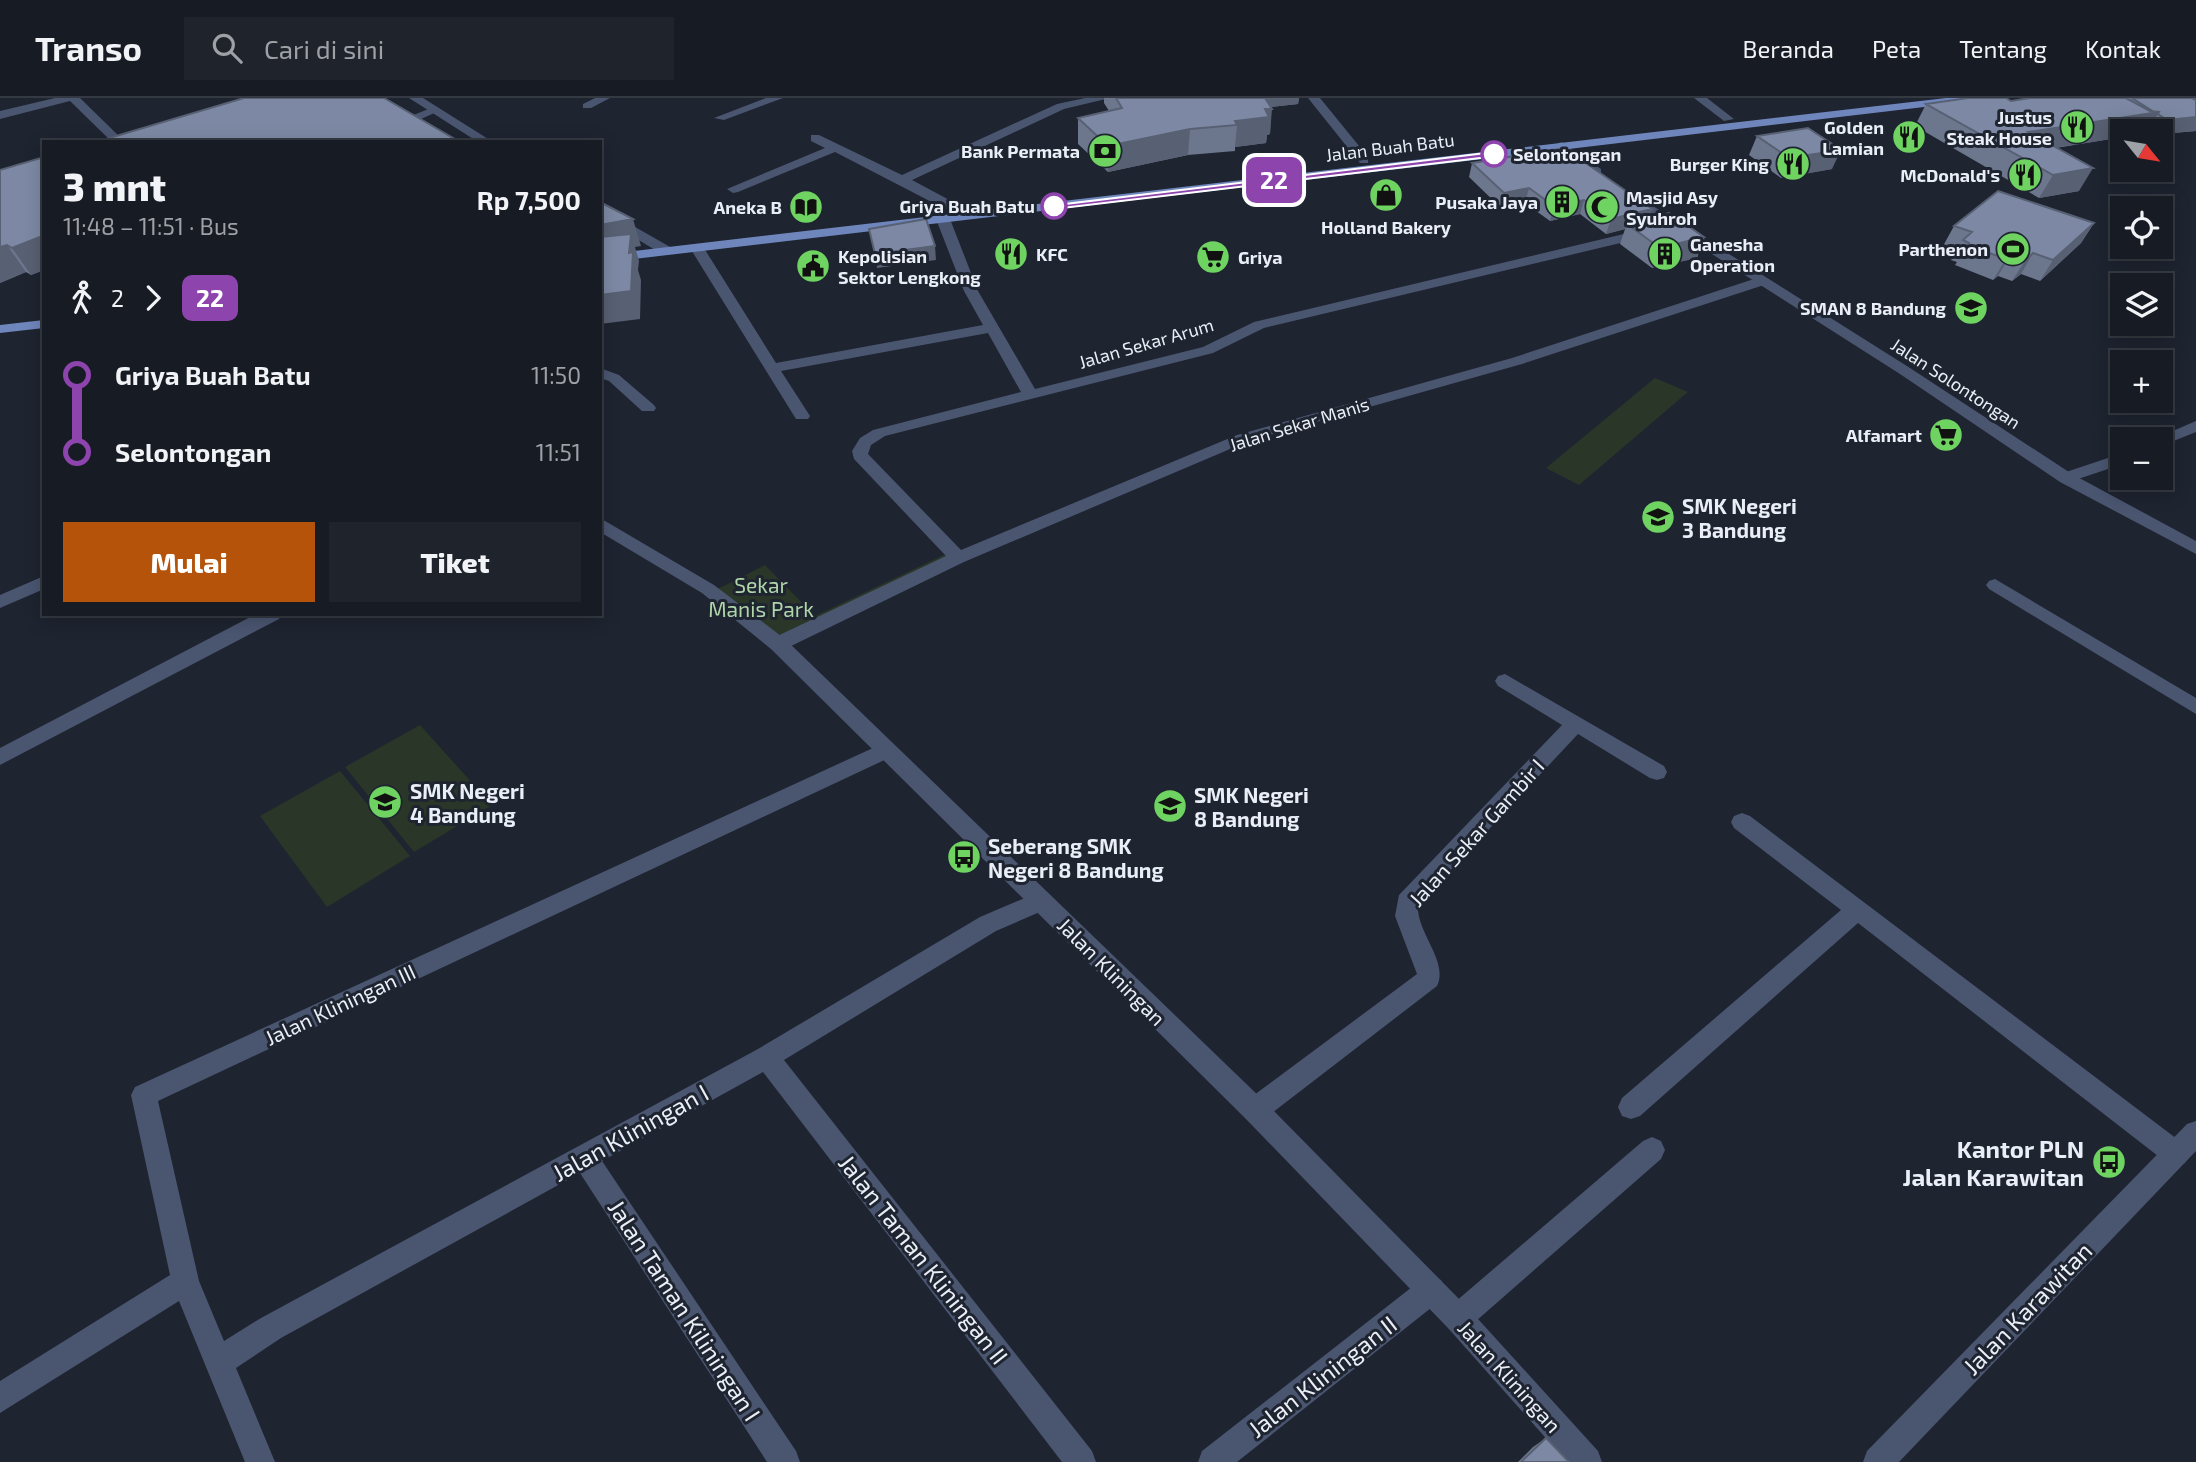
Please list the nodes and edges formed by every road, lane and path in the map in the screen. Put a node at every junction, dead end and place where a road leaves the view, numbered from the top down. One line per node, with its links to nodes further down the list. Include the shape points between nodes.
1 (71, 98): 12 (street); 16 (street)
2 (416, 98): 11 (street)
3 (604, 98): 10 (street)
4 (777, 98): 13 (street)
5 (1104, 98): 22 (street, via 1061,106)
6 (1314, 98): 21 (street)
7 (1700, 98): 14 (street)
8 (1911, 98): 14 (main road, Jalan Buah Batu)
9 (1975, 98): 19 (main road, Jalan Buah Batu)
10 (587, 106)
11 (435, 110): 17 (street, via 412,118); 18 (street)
12 (0, 115)
13 (720, 117)
14 (1728, 119): 21 (main road, Jalan Buah Batu)
15 (815, 138): 20 (street)
16 (117, 140)
17 (447, 140)
18 (484, 140)
19 (1562, 146): 26 (main road, Jalan Buah Batu); 27 (street, Jalan Solontongan)
20 (835, 148): 22 (street); 23 (street)
21 (1364, 160): 24 (main road, Jalan Buah Batu)
22 (902, 180): 24 (street)
23 (733, 188)
24 (950, 206): 28 (main road, Jalan Buah Batu)
25 (602, 212): 28 (street)
26 (943, 219): 30 (main road, Jalan Buah Batu); 37 (street, via 971,291)
27 (1671, 224): 33 (street, Jalan Solontongan); 41 (street, Jalan Sekar Arum, via 1259,325 1208,350)
28 (648, 240): 29 (main road, Jalan Buah Batu); 31 (street)
29 (602, 245)
30 (697, 248): 31 (main road, Jalan Buah Batu); 39 (street)
31 (667, 251): 32 (main road, Jalan Buah Batu)
32 (602, 259)
33 (1759, 282): 47 (street, Jalan Solontongan, via 1905,371); 50 (street, Jalan Sekar Manis, via 1517,361 1243,438)
34 (42, 310): 35 (main road)
35 (0, 315)
36 (42, 324): 38 (main road)
37 (992, 328): 39 (street); 41 (street)
38 (0, 329)
39 (774, 368): 43 (street)
40 (602, 374): 42 (street, via 614,377)
41 (1031, 394): 50 (street, Jalan Sekar Arum, via 879,433 861,447 860,455)
42 (648, 408)
43 (802, 416)
44 (2196, 426): 45 (street)
45 (2173, 436)
46 (2110, 463): 47 (street)
47 (2066, 478): 49 (street, Jalan Solontongan)
48 (602, 525): 55 (street, Jalan Kliningan, via 708,589)
49 (2196, 548)
50 (958, 558): 55 (street, Jalan Sekar Manis)
51 (42, 583): 53 (street)
52 (1995, 585): 57 (street)
53 (0, 602)
54 (268, 616): 60 (street)
55 (778, 644): 59 (street, Jalan Kliningan)
56 (1505, 681): 58 (street)
57 (2194, 703)
58 (1574, 725): 61 (street); 67 (street, Jalan Sekar Gambir I, via 1407,902 1406,916 1429,979)
59 (886, 750): 63 (street, Jalan Kliningan); 72 (street, Jalan Kliningan III, via 144,1095)
60 (0, 757)
61 (1657, 772)
62 (1742, 822): 64 (street)
63 (1041, 901): 65 (street, Jalan Kliningan I, via 988,924); 67 (street, Jalan Kliningan)
64 (1857, 910): 66 (street); 70 (street)
65 (767, 1056): 71 (street, Jalan Kliningan I); 79 (street, Jalan Taman Kliningan II)
66 (1631, 1107)
67 (1255, 1110): 73 (street, Jalan Kliningan)
68 (2196, 1133): 70 (street, Jalan Karawitan)
69 (1652, 1150): 74 (street)
70 (2176, 1154): 82 (street, Jalan Karawitan)
71 (584, 1157): 75 (street, Jalan Kliningan I, via 271,1328); 78 (street, Jalan Taman Kiliningan I)
72 (185, 1281): 75 (street, Jalan Kliningan III); 76 (street)
73 (1431, 1290): 74 (street, Jalan Kliningan); 80 (street, Jalan Kliningan II)
74 (1458, 1318): 81 (street, Jalan Kliningan)
75 (218, 1362): 77 (street, Jalan Kliningan III)
76 (0, 1398)
77 (260, 1462)
78 (785, 1462)
79 (1081, 1462)
80 (1213, 1462)
81 (1587, 1462)
82 (1878, 1462)

